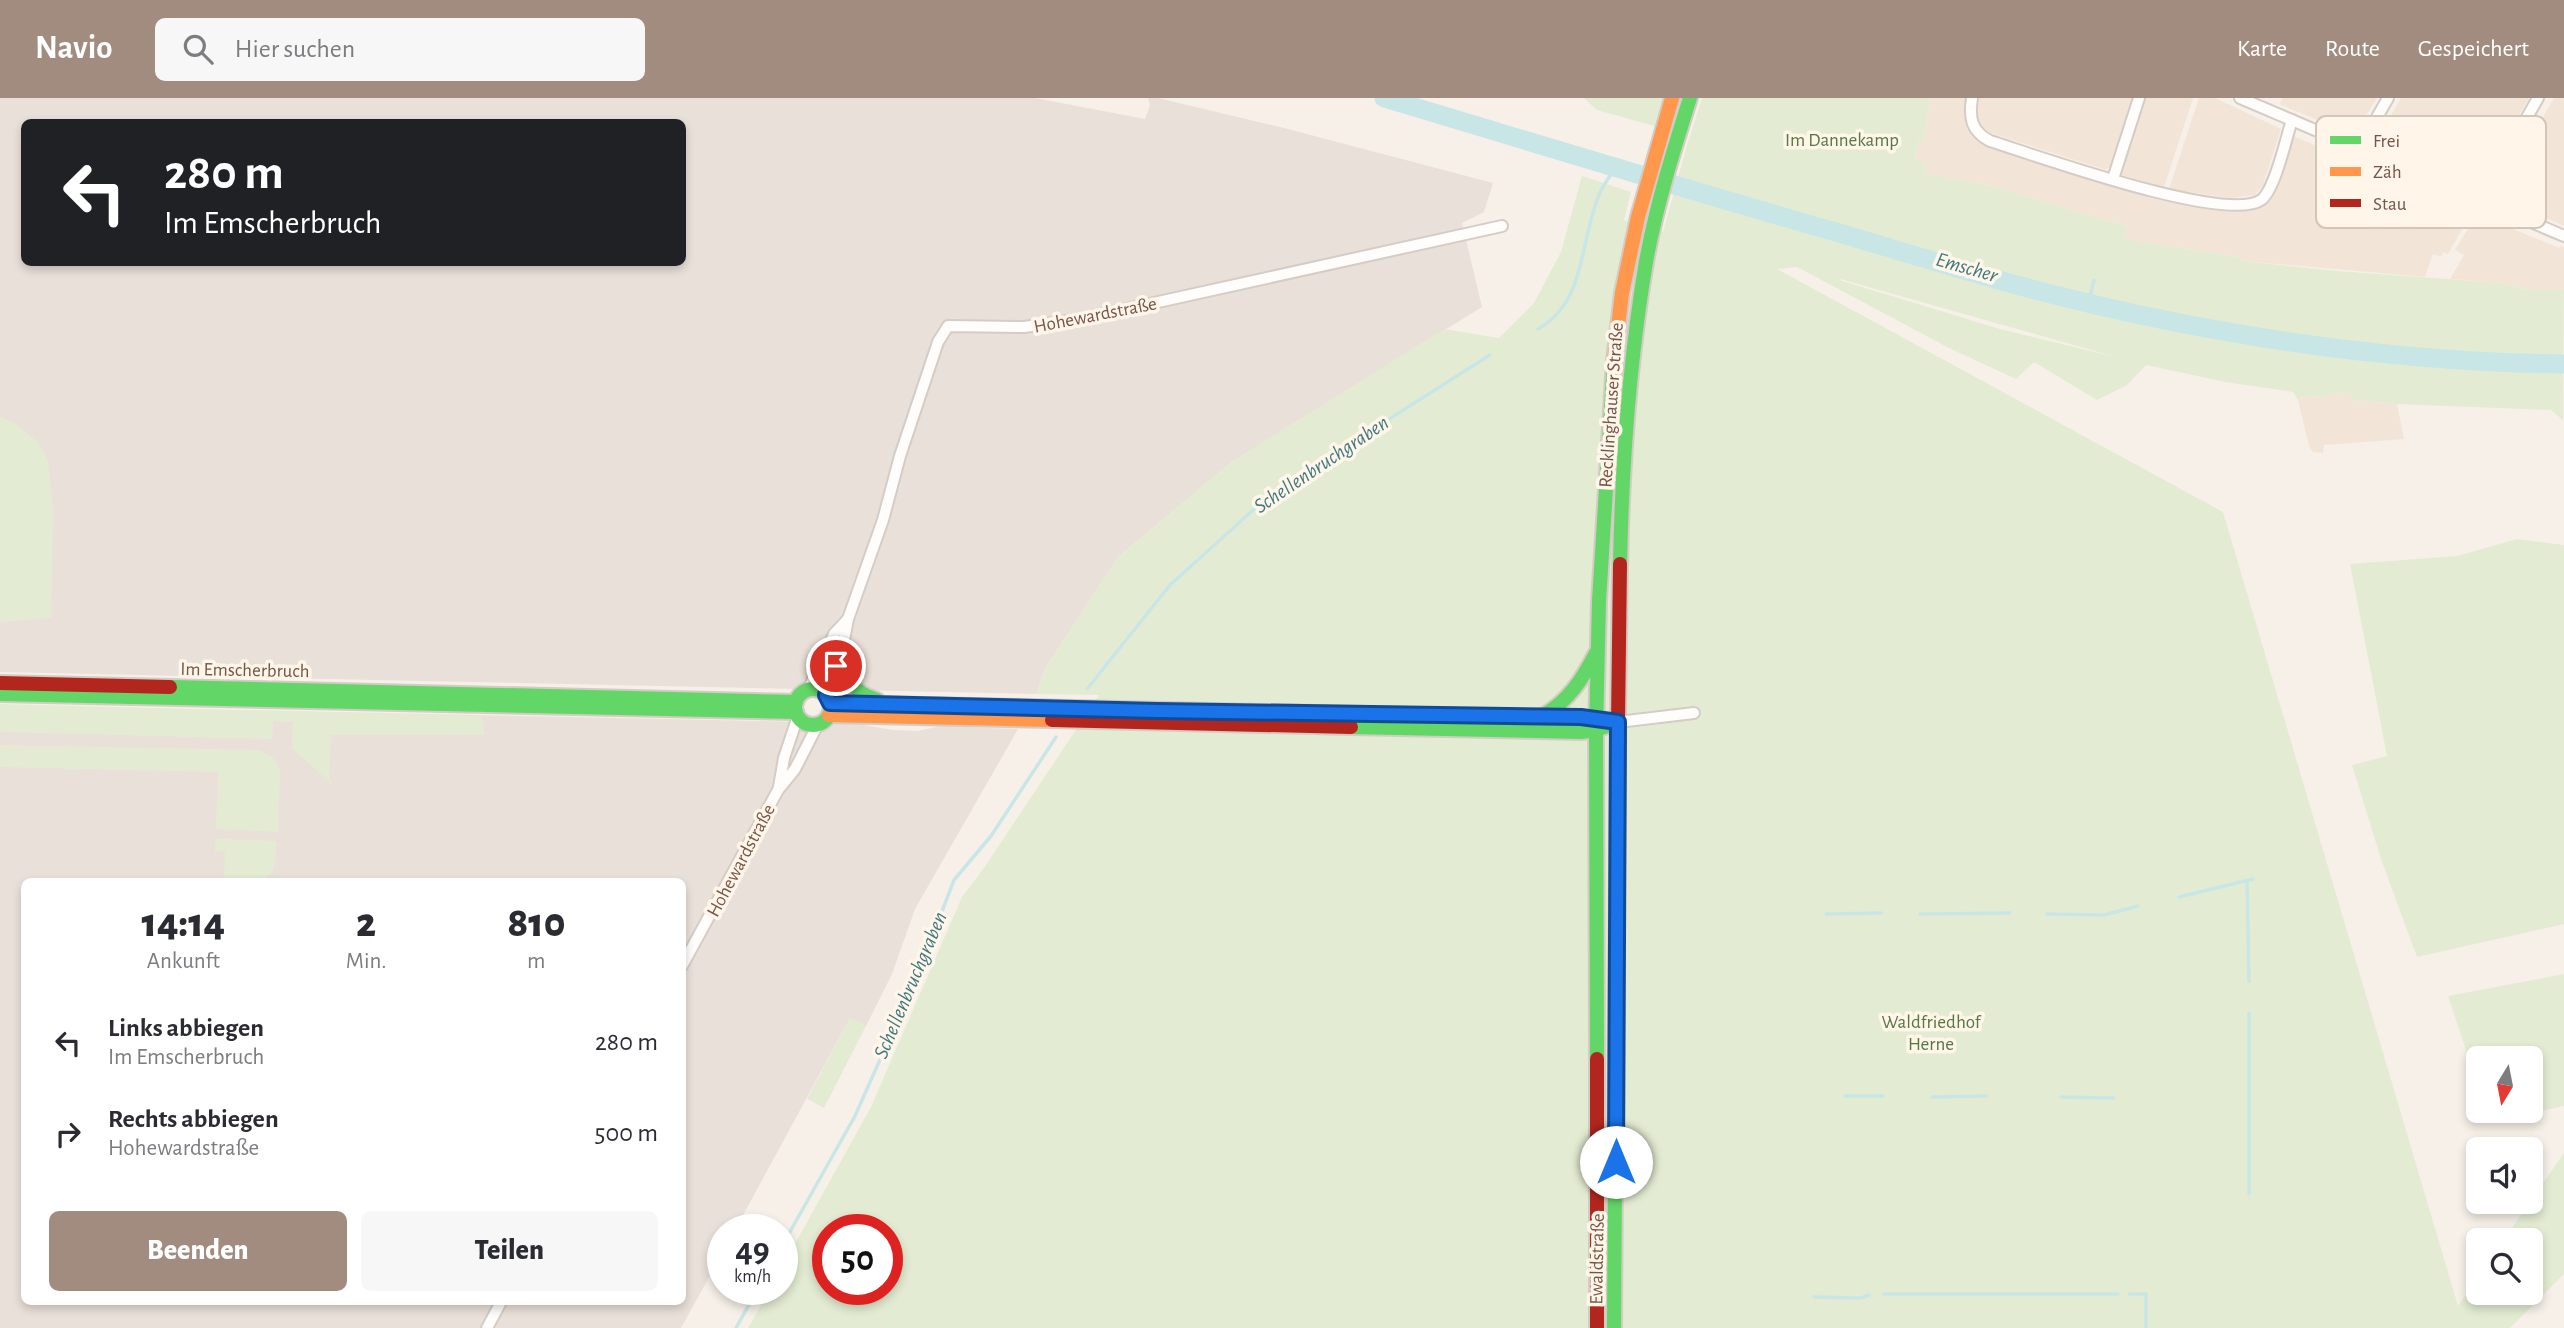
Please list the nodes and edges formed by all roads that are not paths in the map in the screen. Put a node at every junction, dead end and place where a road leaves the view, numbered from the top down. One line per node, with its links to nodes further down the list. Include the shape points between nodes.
1 (1672, 98): 17 (main road, Recklinghauser Straße, via 1654,153 1622,293 1612,375)
2 (1690, 98): 28 (main road, Recklinghauser Straße, via 1659,201 1640,286 1629,370 1620,545)
3 (1972, 98): 12 (street, via 1974,128 1990,141)
4 (2139, 98): 12 (street)
5 (2240, 98): 10 (street)
6 (2388, 98): 8 (street)
7 (2538, 98): 9 (street)
8 (2378, 116)
9 (2528, 116)
10 (2292, 120): 11 (street); 12 (street, via 2269,188 2260,201 2224,204)
11 (2316, 130)
12 (2113, 179)
13 (1502, 226): 16 (street, Hohewardstraße, via 1081,319 1024,327 948,326 938,342)
14 (2545, 228): 15 (street)
15 (2564, 236)
16 (848, 620): 18 (street, Hohewardstraße); 20 (street, Hohewardstraße, via 834,634)
17 (1598, 648): 27 (main road, via 1577,689 1565,703); 29 (main road, Recklinghauser Straße)
18 (840, 652): 23 (main road, via 848,684 861,695); 24 (street, Hohewardstraße)
19 (0, 683): 22 (main road, Im Emscherbruch)
20 (808, 690): 24 (main road, Im Emscherbruch, via 821,691); 25 (main road, via 800,694)
21 (0, 694): 22 (main road, Im Emscherbruch)
22 (488, 700): 25 (main road, Im Emscherbruch)
23 (891, 704): 24 (main road, Im Emscherbruch); 27 (main road, Im Emscherbruch)
24 (826, 709): 25 (main road, Im Emscherbruch, via 807,724); 29 (main road, Im Emscherbruch); 30 (street, Hohewardstraße)
25 (796, 710): 30 (street, Hohewardstraße)
26 (1695, 713): 28 (street)
27 (1542, 716): 29 (main road, Im Emscherbruch)
28 (1618, 722): 29 (main road, Im Emscherbruch); 35 (main road, Ewaldstraße)
29 (1596, 724): 34 (main road, Ewaldstraße)
30 (778, 790): 31 (street, Hohewardstraße)
31 (686, 959)
32 (499, 1305): 33 (street)
33 (487, 1328)
34 (1597, 1328)
35 (1614, 1328)

